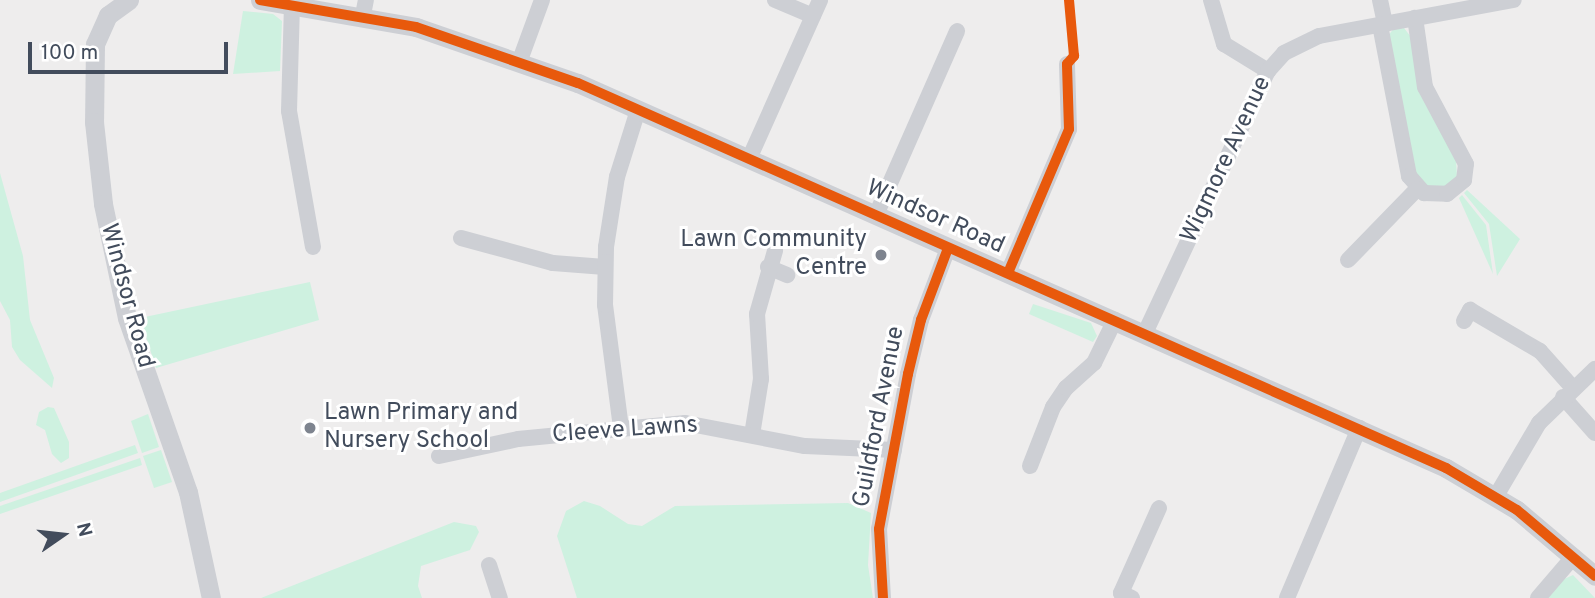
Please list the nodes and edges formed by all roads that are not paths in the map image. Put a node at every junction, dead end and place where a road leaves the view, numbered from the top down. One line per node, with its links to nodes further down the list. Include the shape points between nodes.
1 (130, 0): 50 (street, Windsor Road, via 108,15 95,44 94,122 103,204 127,318 190,499)
2 (260, 0): 9 (street, Windsor Road)
3 (542, 0): 15 (street)
4 (775, 0): 11 (street)
5 (821, 0): 11 (street)
6 (1211, 0): 17 (street, via 1224,44)
7 (1380, 0): 13 (street)
8 (1514, 0): 12 (street, Wigmore Avenue)
9 (292, 4): 10 (street, Windsor Road); 23 (street, via 289,111)
10 (364, 8): 15 (street, Windsor Road)
11 (813, 16): 19 (street)
12 (1415, 18): 13 (street, Wigmore Avenue); 20 (street, via 1425,87 1466,164 1464,180 1453,192 1431,195)
13 (1382, 24): 17 (street, Wigmore Avenue, via 1306,40 1284,53); 20 (street, via 1406,165)
14 (957, 32): 21 (street)
15 (520, 60): 18 (street, Windsor Road)
16 (1067, 64): 29 (street, via 1069,129)
17 (1268, 71): 33 (street, Wigmore Avenue)
18 (638, 110): 19 (street, Windsor Road); 27 (street, via 614,190)
19 (749, 159): 21 (street, Windsor Road)
20 (1417, 188): 26 (street)
21 (876, 215): 24 (street, Windsor Road)
22 (461, 238): 27 (street, via 553,263)
23 (313, 247)
24 (948, 248): 29 (street, Windsor Road); 40 (street, Guildford Avenue, via 916,335)
25 (775, 251): 28 (street)
26 (1348, 260)
27 (604, 267): 36 (street)
28 (768, 267): 30 (street); 39 (street, via 757,314 761,379)
29 (1008, 273): 31 (street, Windsor Road)
30 (787, 275)
31 (1115, 320): 33 (street, Windsor Road); 42 (street, via 1094,363 1053,407)
32 (1464, 321): 35 (street, via 1470,310 1540,351)
33 (1145, 333): 37 (street, Windsor Road)
34 (1595, 369): 35 (street)
35 (1568, 393): 38 (street); 43 (street, via 1527,441)
36 (621, 428): 39 (street, Cleeve Lawns, via 701,423); 41 (street, Cleeve Lawns, via 499,442)
37 (1359, 428): 43 (street, Windsor Road); 52 (street)
38 (1595, 433)
39 (752, 435): 40 (street, Cleeve Lawns, via 805,446)
40 (894, 450): 51 (street, Guildford Avenue, via 878,541)
41 (439, 456)
42 (1030, 466)
43 (1496, 496): 45 (street, Windsor Road)
44 (1159, 508): 49 (street)
45 (1574, 556): 47 (street, Windsor Road); 53 (street)
46 (489, 565): 48 (street)
47 (1595, 576)
48 (493, 596)
49 (1124, 596)
50 (211, 598)
51 (883, 598)
52 (1287, 598)
53 (1538, 598)

